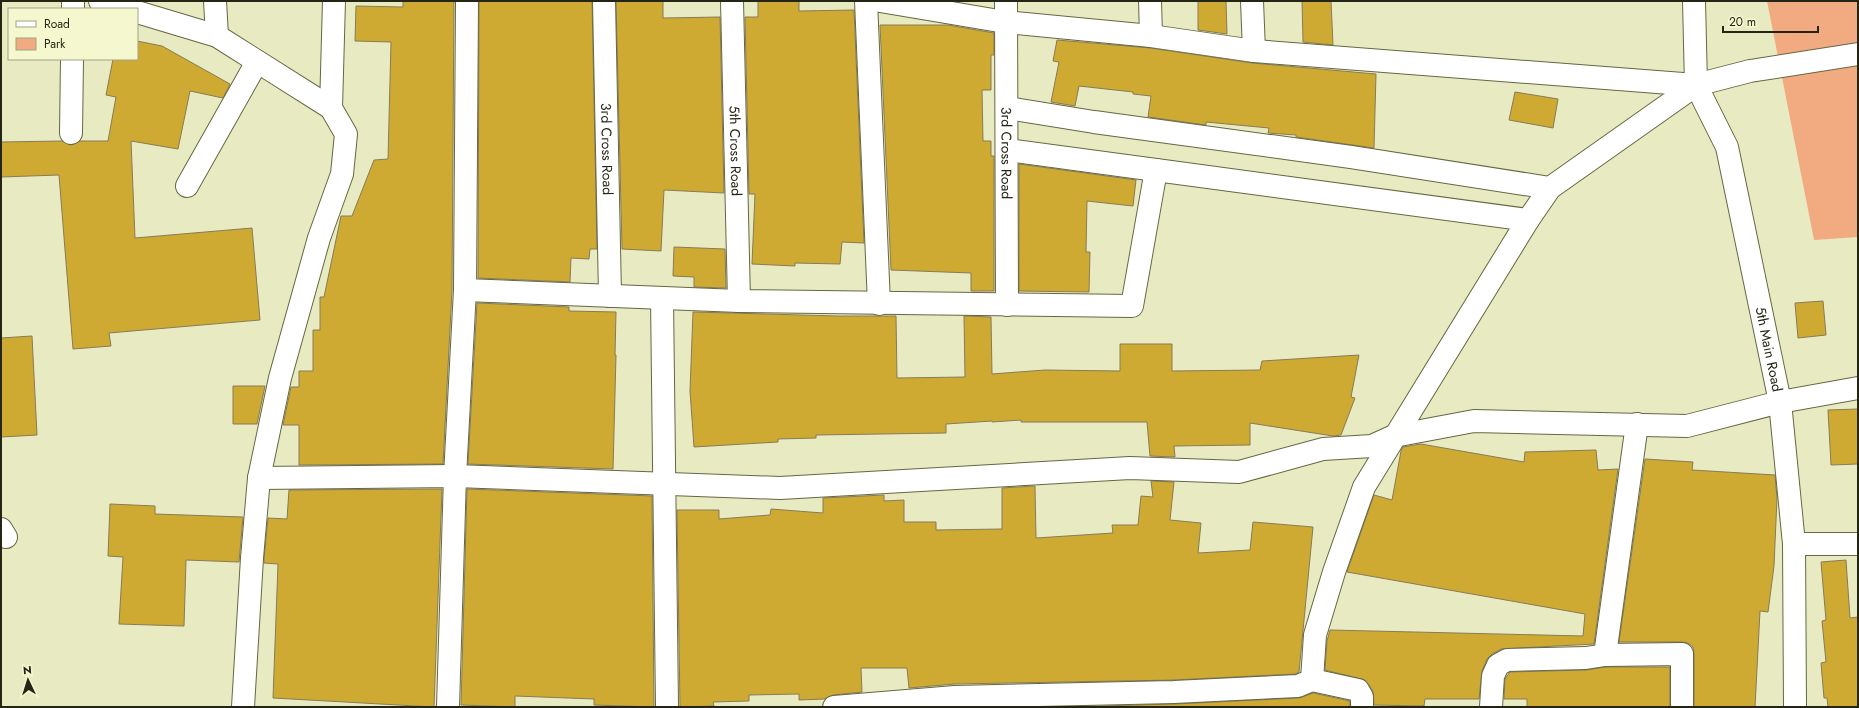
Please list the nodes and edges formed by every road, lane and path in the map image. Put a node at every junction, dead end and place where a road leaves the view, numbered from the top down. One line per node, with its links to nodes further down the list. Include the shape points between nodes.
1 (100, 1): 12 (street)
2 (215, 1): 15 (street)
3 (334, 1): 22 (street)
4 (467, 1): 30 (street)
5 (604, 1): 31 (street, 3rd Cross Road)
6 (732, 1): 33 (street, 5th Cross Road)
7 (866, 1): 34 (street)
8 (880, 1): 13 (street)
9 (1150, 1): 16 (street)
10 (1252, 1): 17 (street)
11 (1694, 1): 21 (street, 5th Main Road)
12 (124, 8)
13 (1005, 11): 16 (street); 23 (street, 3rd Cross Road)
14 (138, 12): 15 (street)
15 (217, 36): 20 (street)
16 (1151, 36): 17 (street)
17 (1254, 51): 21 (street)
18 (1858, 54): 21 (street, via 1750,70)
19 (72, 60): 24 (street)
20 (258, 62): 22 (street); 27 (street)
21 (1696, 85): 28 (street); 37 (street, 5th Main Road, via 1727,147)
22 (331, 108): 41 (street, via 346,134 342,174 319,238 282,371)
23 (1007, 108): 25 (street, 3rd Cross Road); 28 (street)
24 (71, 133)
25 (1007, 150): 26 (street); 35 (street, 3rd Cross Road)
26 (1156, 170): 29 (street); 35 (street, via 1132,306)
27 (187, 186)
28 (1550, 188): 29 (street)
29 (1528, 220): 39 (street)
30 (465, 290): 31 (street); 40 (street)
31 (610, 296): 32 (street)
32 (662, 298): 33 (street); 42 (street)
33 (739, 301): 34 (street)
34 (879, 304): 35 (street)
35 (1007, 305)
36 (1858, 388): 37 (street)
37 (1780, 402): 38 (street, via 1687,426); 43 (street, 5th Main Road)
38 (1636, 424): 39 (street, via 1474,421); 45 (street)
39 (1394, 436): 42 (street, via 1372,446 1323,449 1239,472 1130,468 780,488); 46 (street, via 1364,487 1334,572 1315,635)
40 (455, 476): 41 (street); 42 (street); 49 (street)
41 (259, 478): 48 (street)
42 (664, 484): 50 (street)
43 (1794, 544): 44 (street); 55 (street, 5th Main Road)
44 (1858, 544)
45 (1605, 655): 53 (street, via 1502,662 1498,664 1493,676); 54 (street, via 1682,654)
46 (1312, 680): 47 (street, via 1298,686); 52 (street, via 1358,690 1362,697)
47 (1174, 700): 51 (street, via 955,697)
48 (242, 707)
49 (448, 707)
50 (667, 707)
51 (834, 707)
52 (1362, 707)
53 (1491, 707)
54 (1682, 707)
55 (1795, 707)

